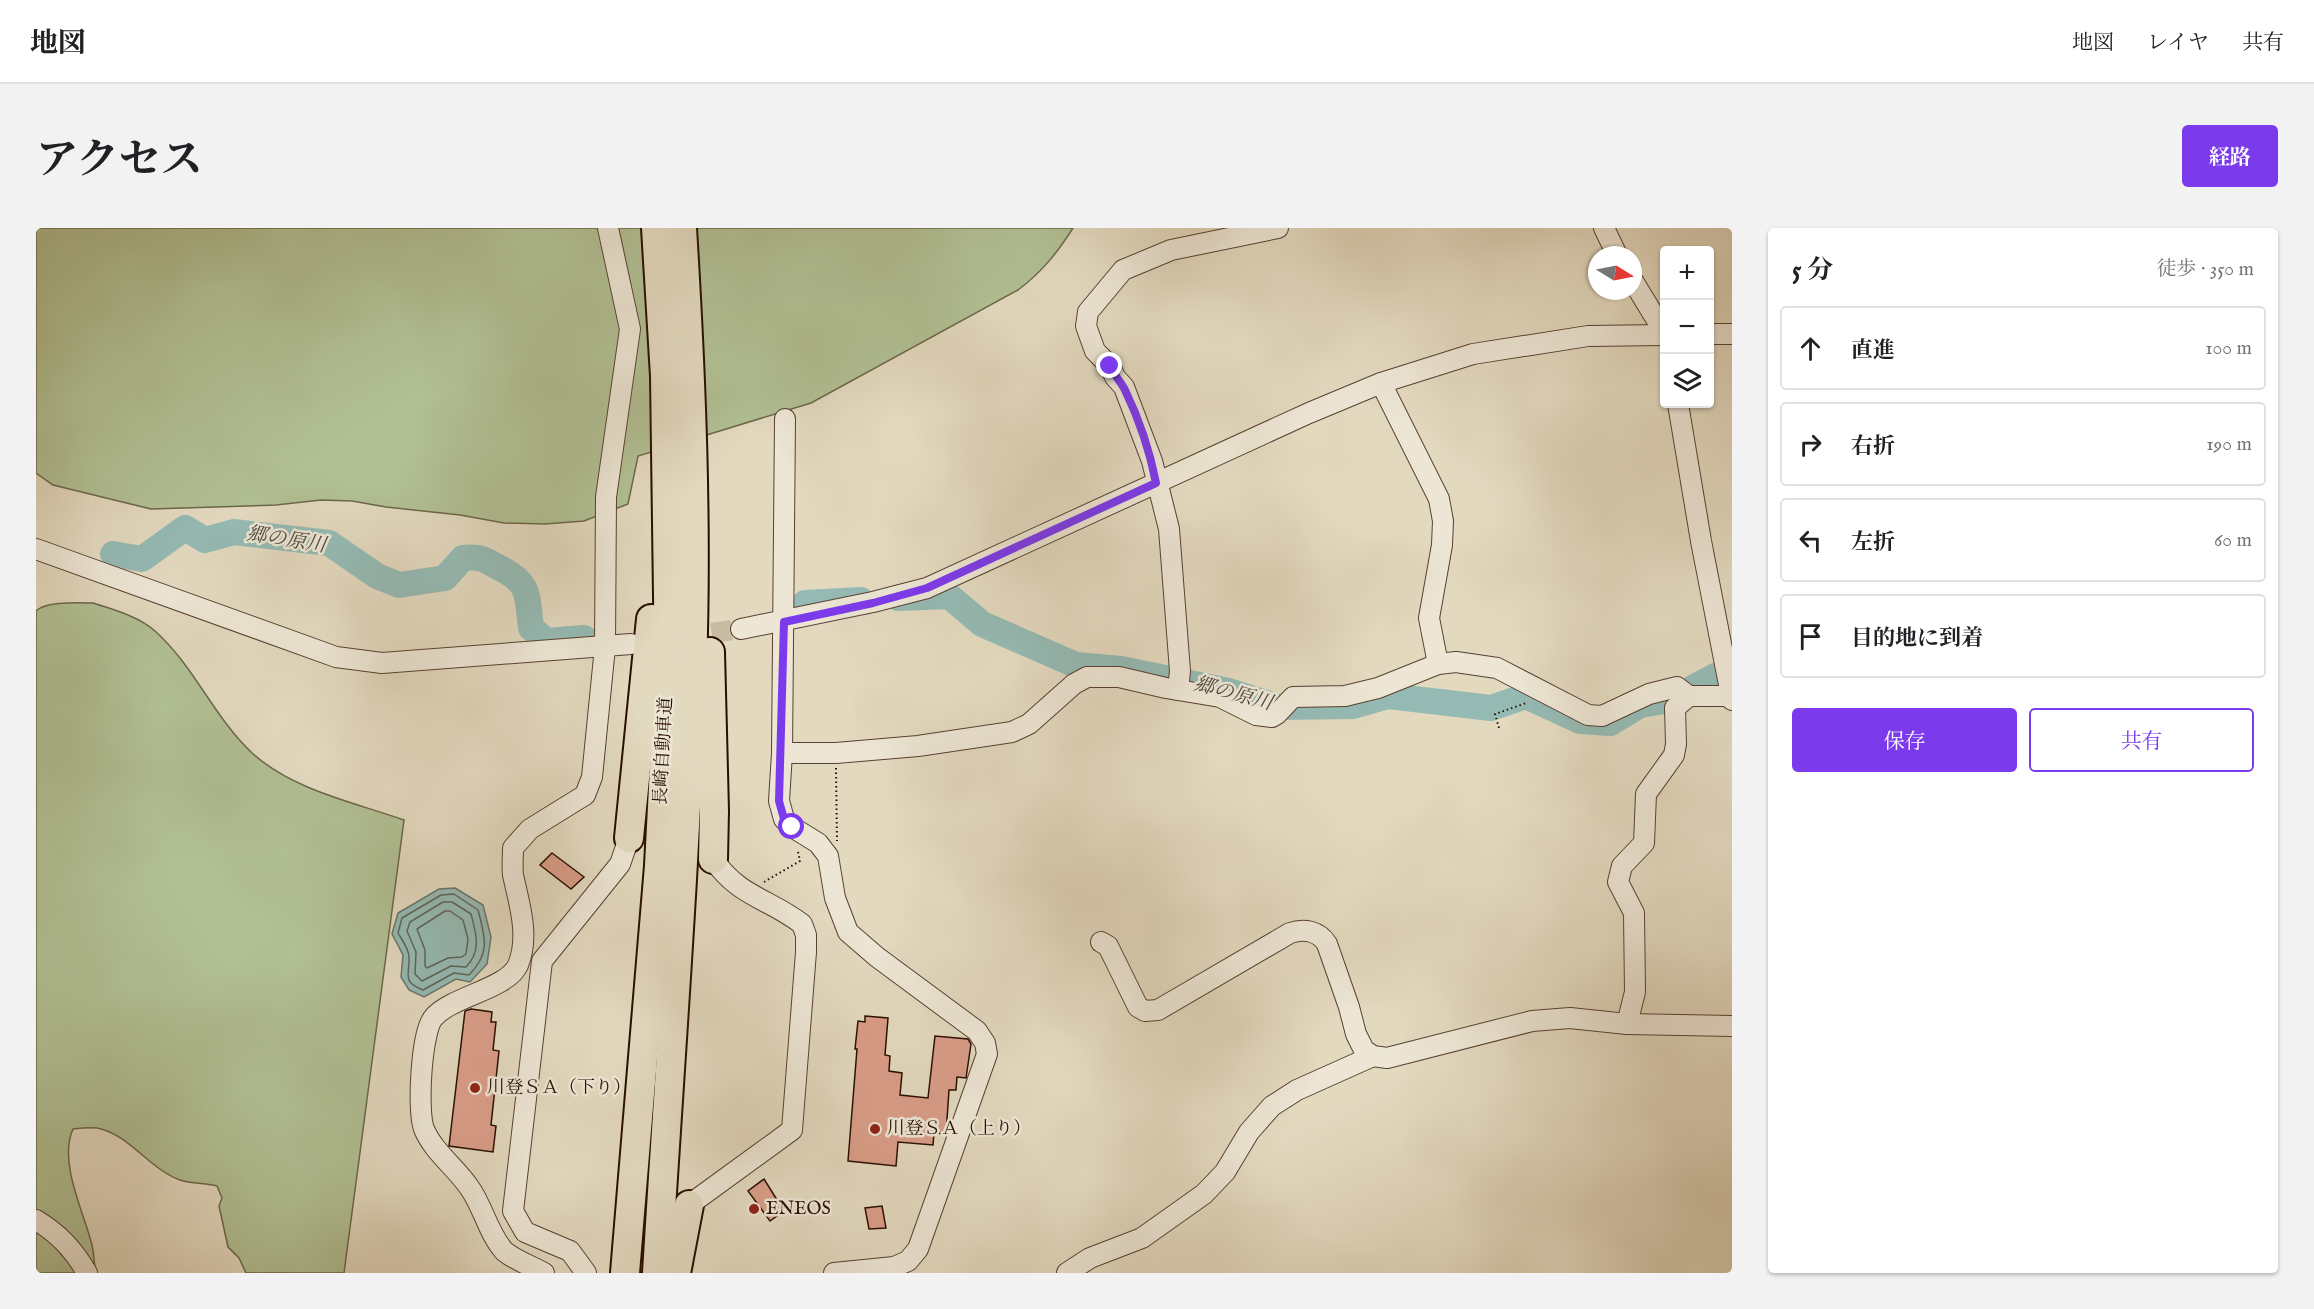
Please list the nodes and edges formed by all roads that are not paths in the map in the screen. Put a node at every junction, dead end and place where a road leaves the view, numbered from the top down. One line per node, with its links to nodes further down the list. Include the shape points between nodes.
1 (608, 228): 22 (street, via 630,329 606,497)
2 (656, 228): 17 (highway, 長崎自動車道)
3 (682, 228): 12 (highway, 長崎自動車道)
4 (1278, 228): 16 (street, via 1171,250 1123,270 1088,312 1086,326 1095,351 1124,387 1152,461)
5 (1604, 228): 6 (street)
6 (1613, 246)
7 (1642, 296): 8 (street)
8 (1660, 325)
9 (1660, 333): 13 (street, via 1588,336 1473,354)
10 (1714, 334): 11 (street)
11 (1732, 334)
12 (692, 378): 29 (highway, via 707,524); 40 (highway, 長崎自動車道, via 692,667)
13 (1381, 383): 16 (street); 23 (street, via 1439,499 1442,545 1429,618)
14 (1679, 408): 25 (street)
15 (785, 419): 19 (street)
16 (1156, 483): 19 (street, via 927,588); 24 (street, via 1169,529)
17 (667, 488): 28 (highway, via 653,585); 39 (highway, 長崎自動車道, via 669,669 658,866)
18 (36, 549): 22 (street, via 336,657 362,662)
19 (784, 622): 20 (street); 27 (street)
20 (741, 629)
21 (632, 644): 22 (street)
22 (605, 647): 37 (street, via 592,777 585,795 530,829 513,848 513,873 522,910 518,966 502,981 449,1005 432,1018 426,1036 420,1110 424,1129 470,1188 505,1252)
23 (1438, 664): 24 (street, via 1378,688 1345,696 1293,697 1272,717); 26 (street, via 1456,662 1497,668 1588,715 1602,716 1649,694)
24 (1179, 681): 27 (street, via 1087,677 1029,724 1012,732 918,746)
25 (1729, 685): 26 (street)
26 (1683, 691): 31 (street, via 1675,708 1674,755 1646,794 1644,843 1622,866 1618,882 1634,913 1635,992)
27 (782, 753): 42 (street, via 779,801 784,819 818,843 828,856 835,898 848,932 977,1031 987,1054 918,1248 908,1261 894,1267)
28 (628, 838): 38 (street, via 620,864 542,961 513,1211 525,1232 570,1251)
29 (713, 859): 34 (street, via 735,885 802,924 806,952 792,1130)
30 (1101, 942): 33 (street, via 1108,946 1138,1007 1151,1011 1290,933 1299,930 1322,936 1356,1034 1364,1050)
31 (1627, 1024): 32 (street); 33 (street, via 1570,1018 1532,1021 1387,1058)
32 (1732, 1026)
33 (1373, 1056): 43 (street, via 1297,1090 1272,1106 1225,1172 1204,1194 1142,1238 1090,1258)
34 (689, 1205): 41 (highway)
35 (36, 1220): 36 (street, via 60,1236)
36 (87, 1273)
37 (544, 1273)
38 (586, 1273)
39 (625, 1273)
40 (657, 1273)
41 (676, 1273)
42 (834, 1273)
43 (1067, 1273)

